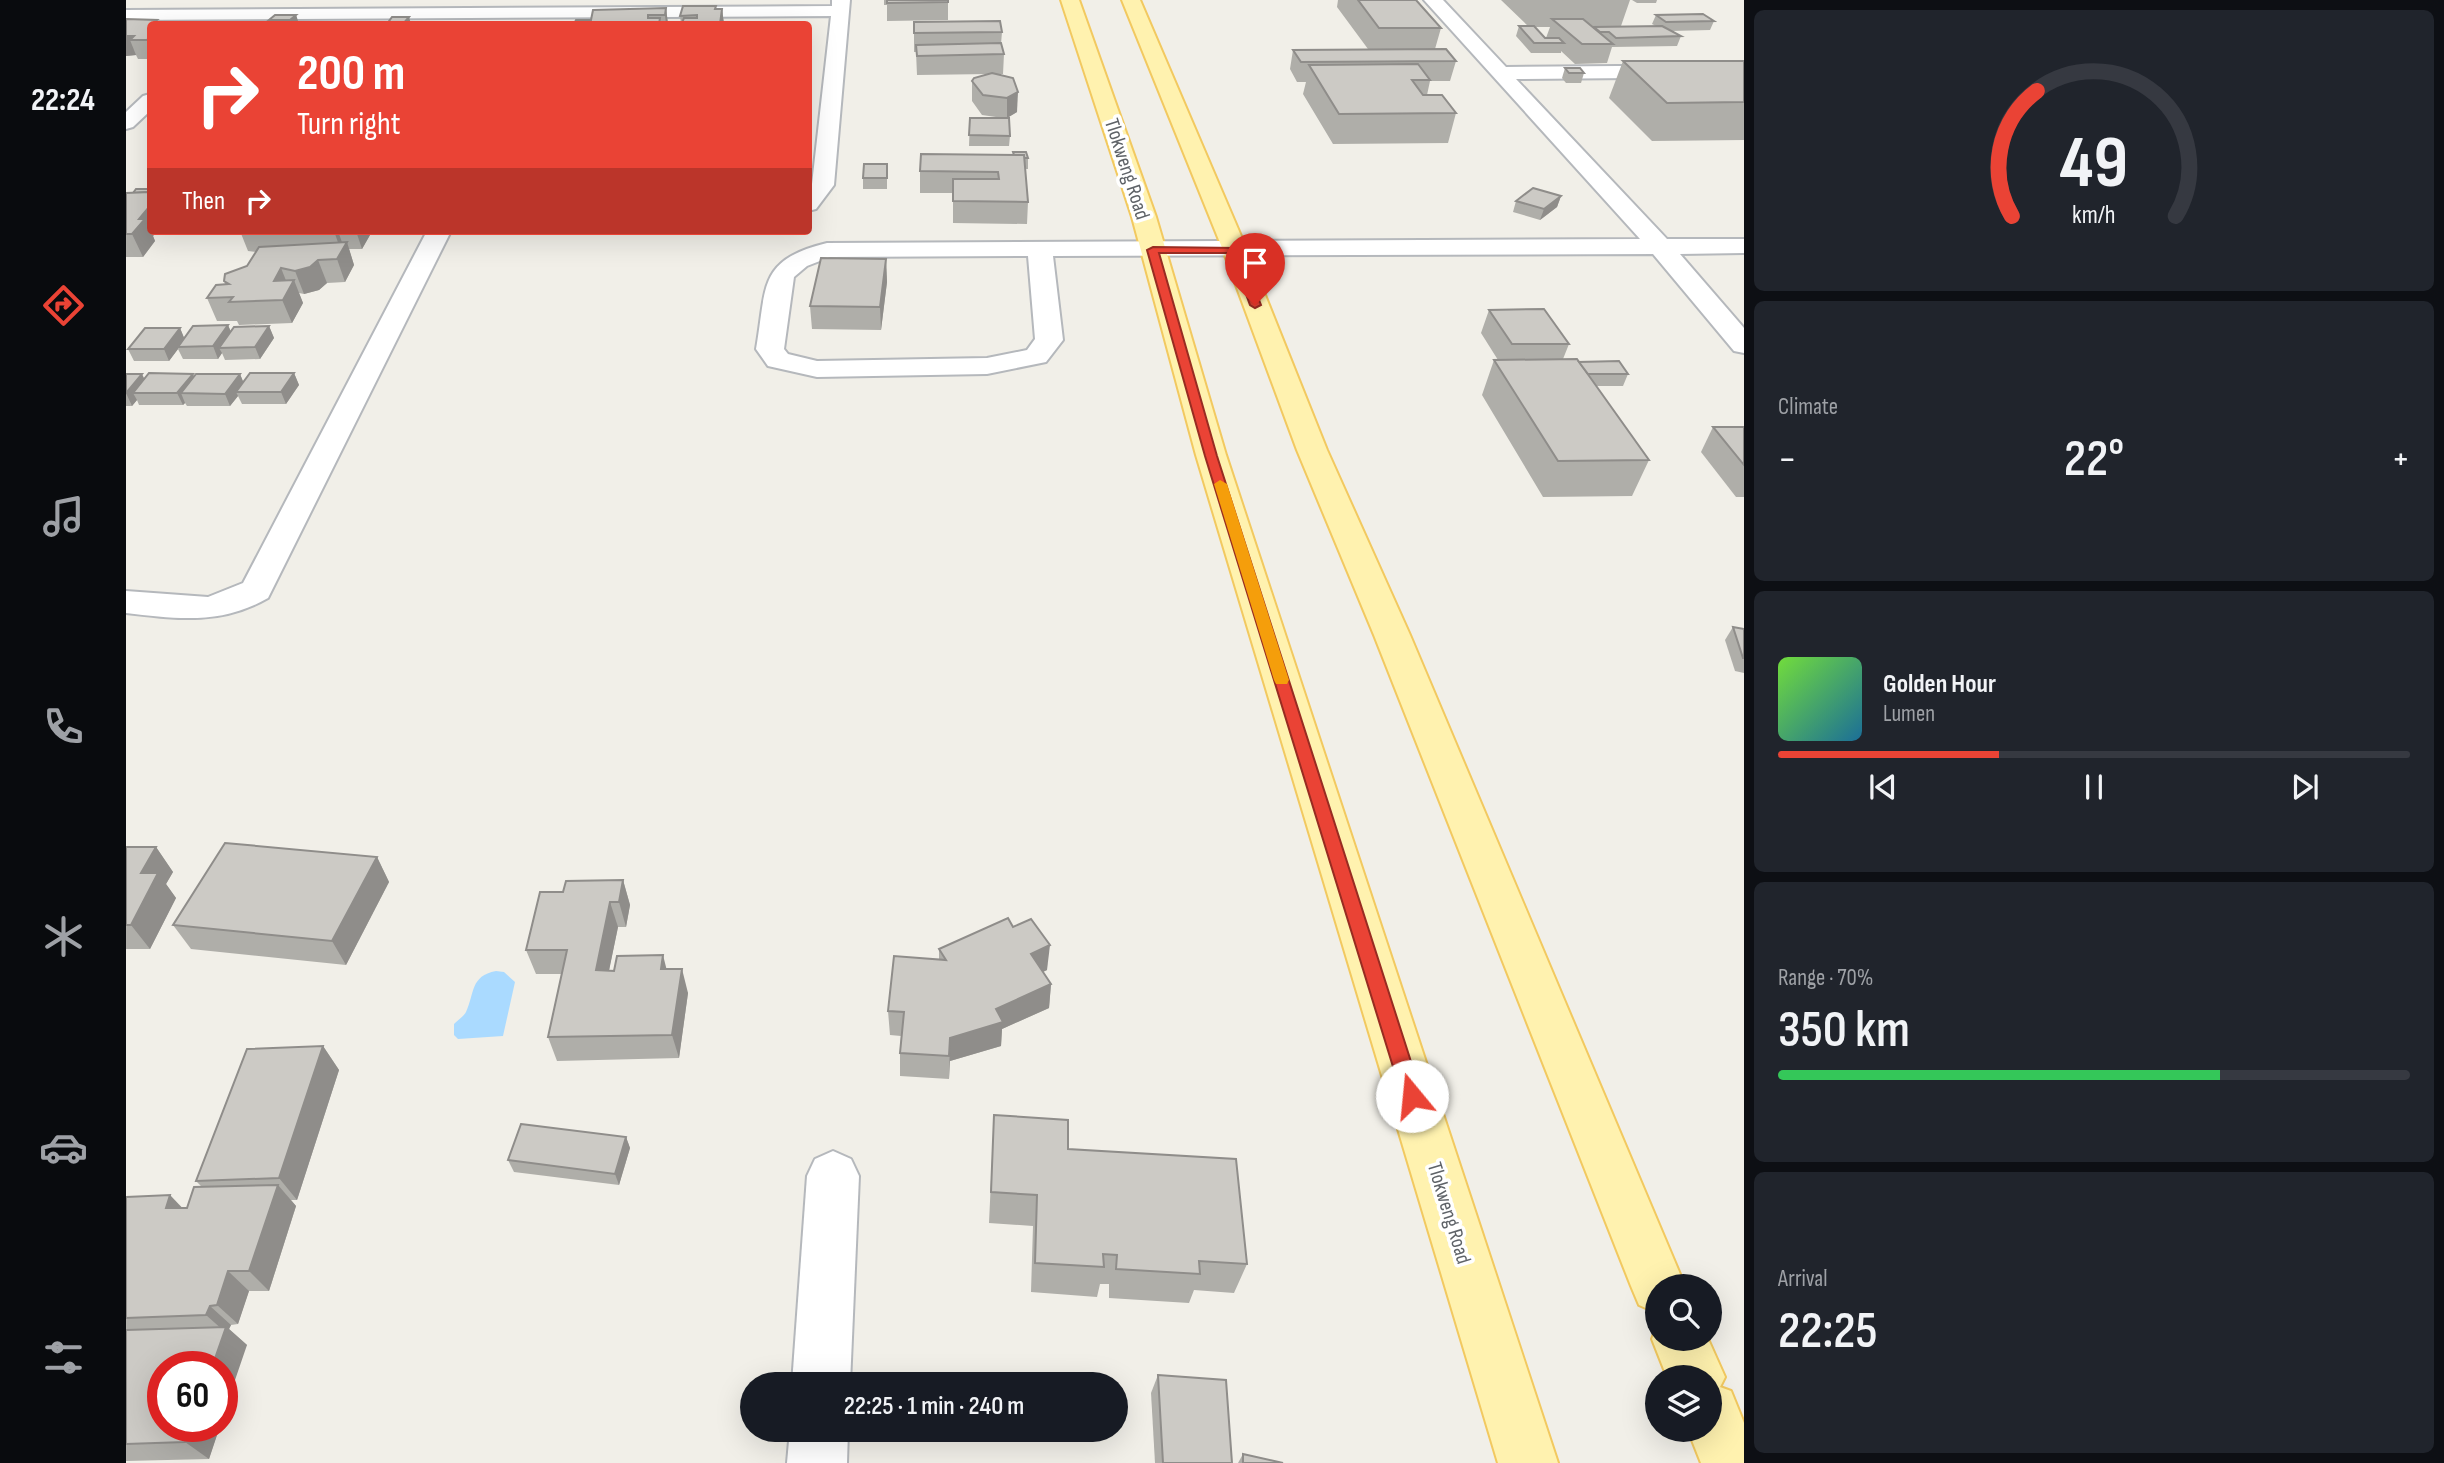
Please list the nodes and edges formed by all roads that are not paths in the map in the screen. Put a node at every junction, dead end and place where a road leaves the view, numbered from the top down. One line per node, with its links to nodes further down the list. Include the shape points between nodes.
1 (200, 0): 7 (street)
2 (1131, 0): 21 (main road)
3 (1433, 0): 11 (street)
4 (840, 6): 9 (street); 15 (street, via 823,185)
5 (1069, 9): 20 (main road, Tlokweng Road)
6 (126, 15): 7 (street)
7 (183, 15): 8 (street)
8 (234, 19): 9 (street)
9 (549, 19)
10 (1464, 62): 11 (street)
11 (1495, 67): 12 (street); 17 (street)
12 (1744, 71)
13 (147, 103): 14 (street)
14 (126, 123)
15 (812, 199)
16 (436, 235): 23 (street, via 256,590 215,610)
17 (1660, 246): 18 (street); 21 (street); 22 (street)
18 (1744, 246)
19 (1040, 250): 19 (street, via 1049,340 1036,356 987,366 817,369 778,360 770,349 782,274 798,261 827,250); 20 (street)
20 (1153, 250): 21 (street); 30 (main road, Tlokweng Road, via 1211,456)
21 (1235, 250): 25 (main road, via 1312,450)
22 (1744, 345)
23 (126, 602)
24 (833, 1175): 26 (street)
25 (1653, 1274)
26 (822, 1372)
27 (1722, 1441): 31 (main road)
28 (818, 1442): 29 (street)
29 (817, 1463)
30 (1528, 1463)
31 (1731, 1463)

